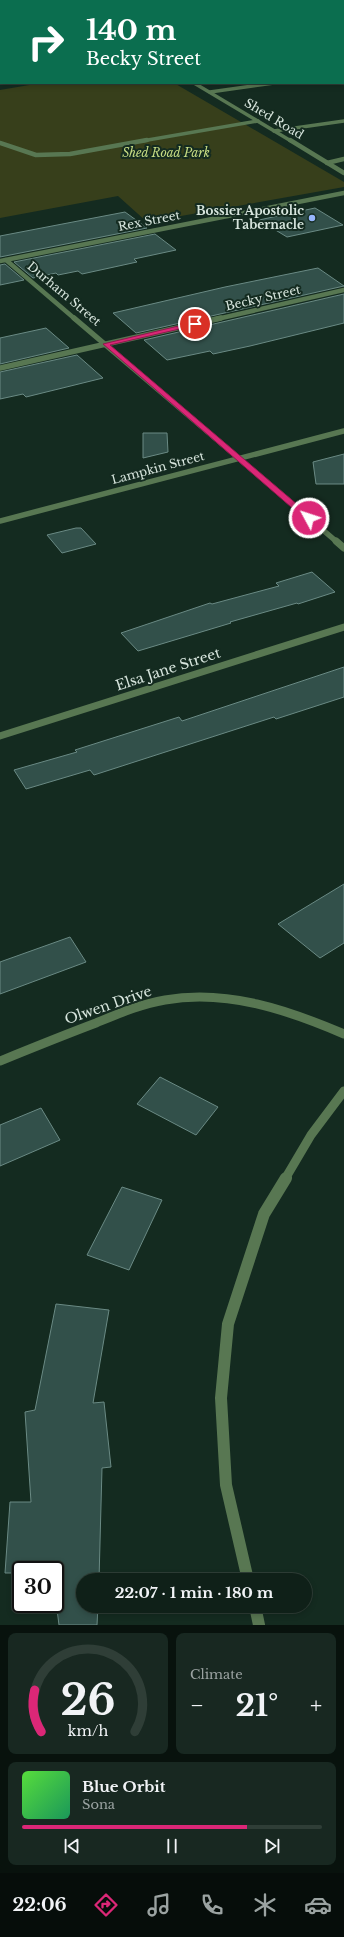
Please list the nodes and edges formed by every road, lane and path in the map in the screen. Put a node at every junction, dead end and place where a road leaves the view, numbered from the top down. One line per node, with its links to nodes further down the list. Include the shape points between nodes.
1 (196, 84): 3 (street, Shed Road)
2 (267, 84): 3 (street)
3 (210, 92): 5 (street, Shed Road)
4 (344, 121): 6 (street)
5 (258, 122): 8 (street, Shed Road); 9 (street, via 70,154 36,155)
6 (335, 122): 7 (street); 8 (street)
7 (344, 128)
8 (274, 131): 11 (street, Shed Road)
9 (0, 143)
10 (344, 159): 11 (street)
11 (327, 163): 12 (street, Shed Road)
12 (344, 173)
13 (344, 193): 14 (street, Rex Street)
14 (3, 261): 16 (street, Durham Street)
15 (344, 290): 16 (street, Becky Street)
16 (106, 344): 17 (street, Becky Street); 19 (street, Durham Street)
17 (0, 368)
18 (344, 431): 19 (street, Lampkin Street)
19 (239, 459): 20 (street, Lampkin Street); 21 (street, Durham Street)
20 (0, 521)
21 (344, 548)
22 (344, 627): 23 (street, Elsa Jane Street)
23 (0, 736)
24 (344, 1034): 25 (street, Olwen Drive, via 309,1018 251,1001 208,997 166,1000 124,1011)
25 (0, 1061)
26 (344, 1091): 27 (street, via 311,1135 264,1214 228,1324 221,1398 226,1485)
27 (246, 1573)
28 (256, 1613): 29 (street)
29 (259, 1625)

